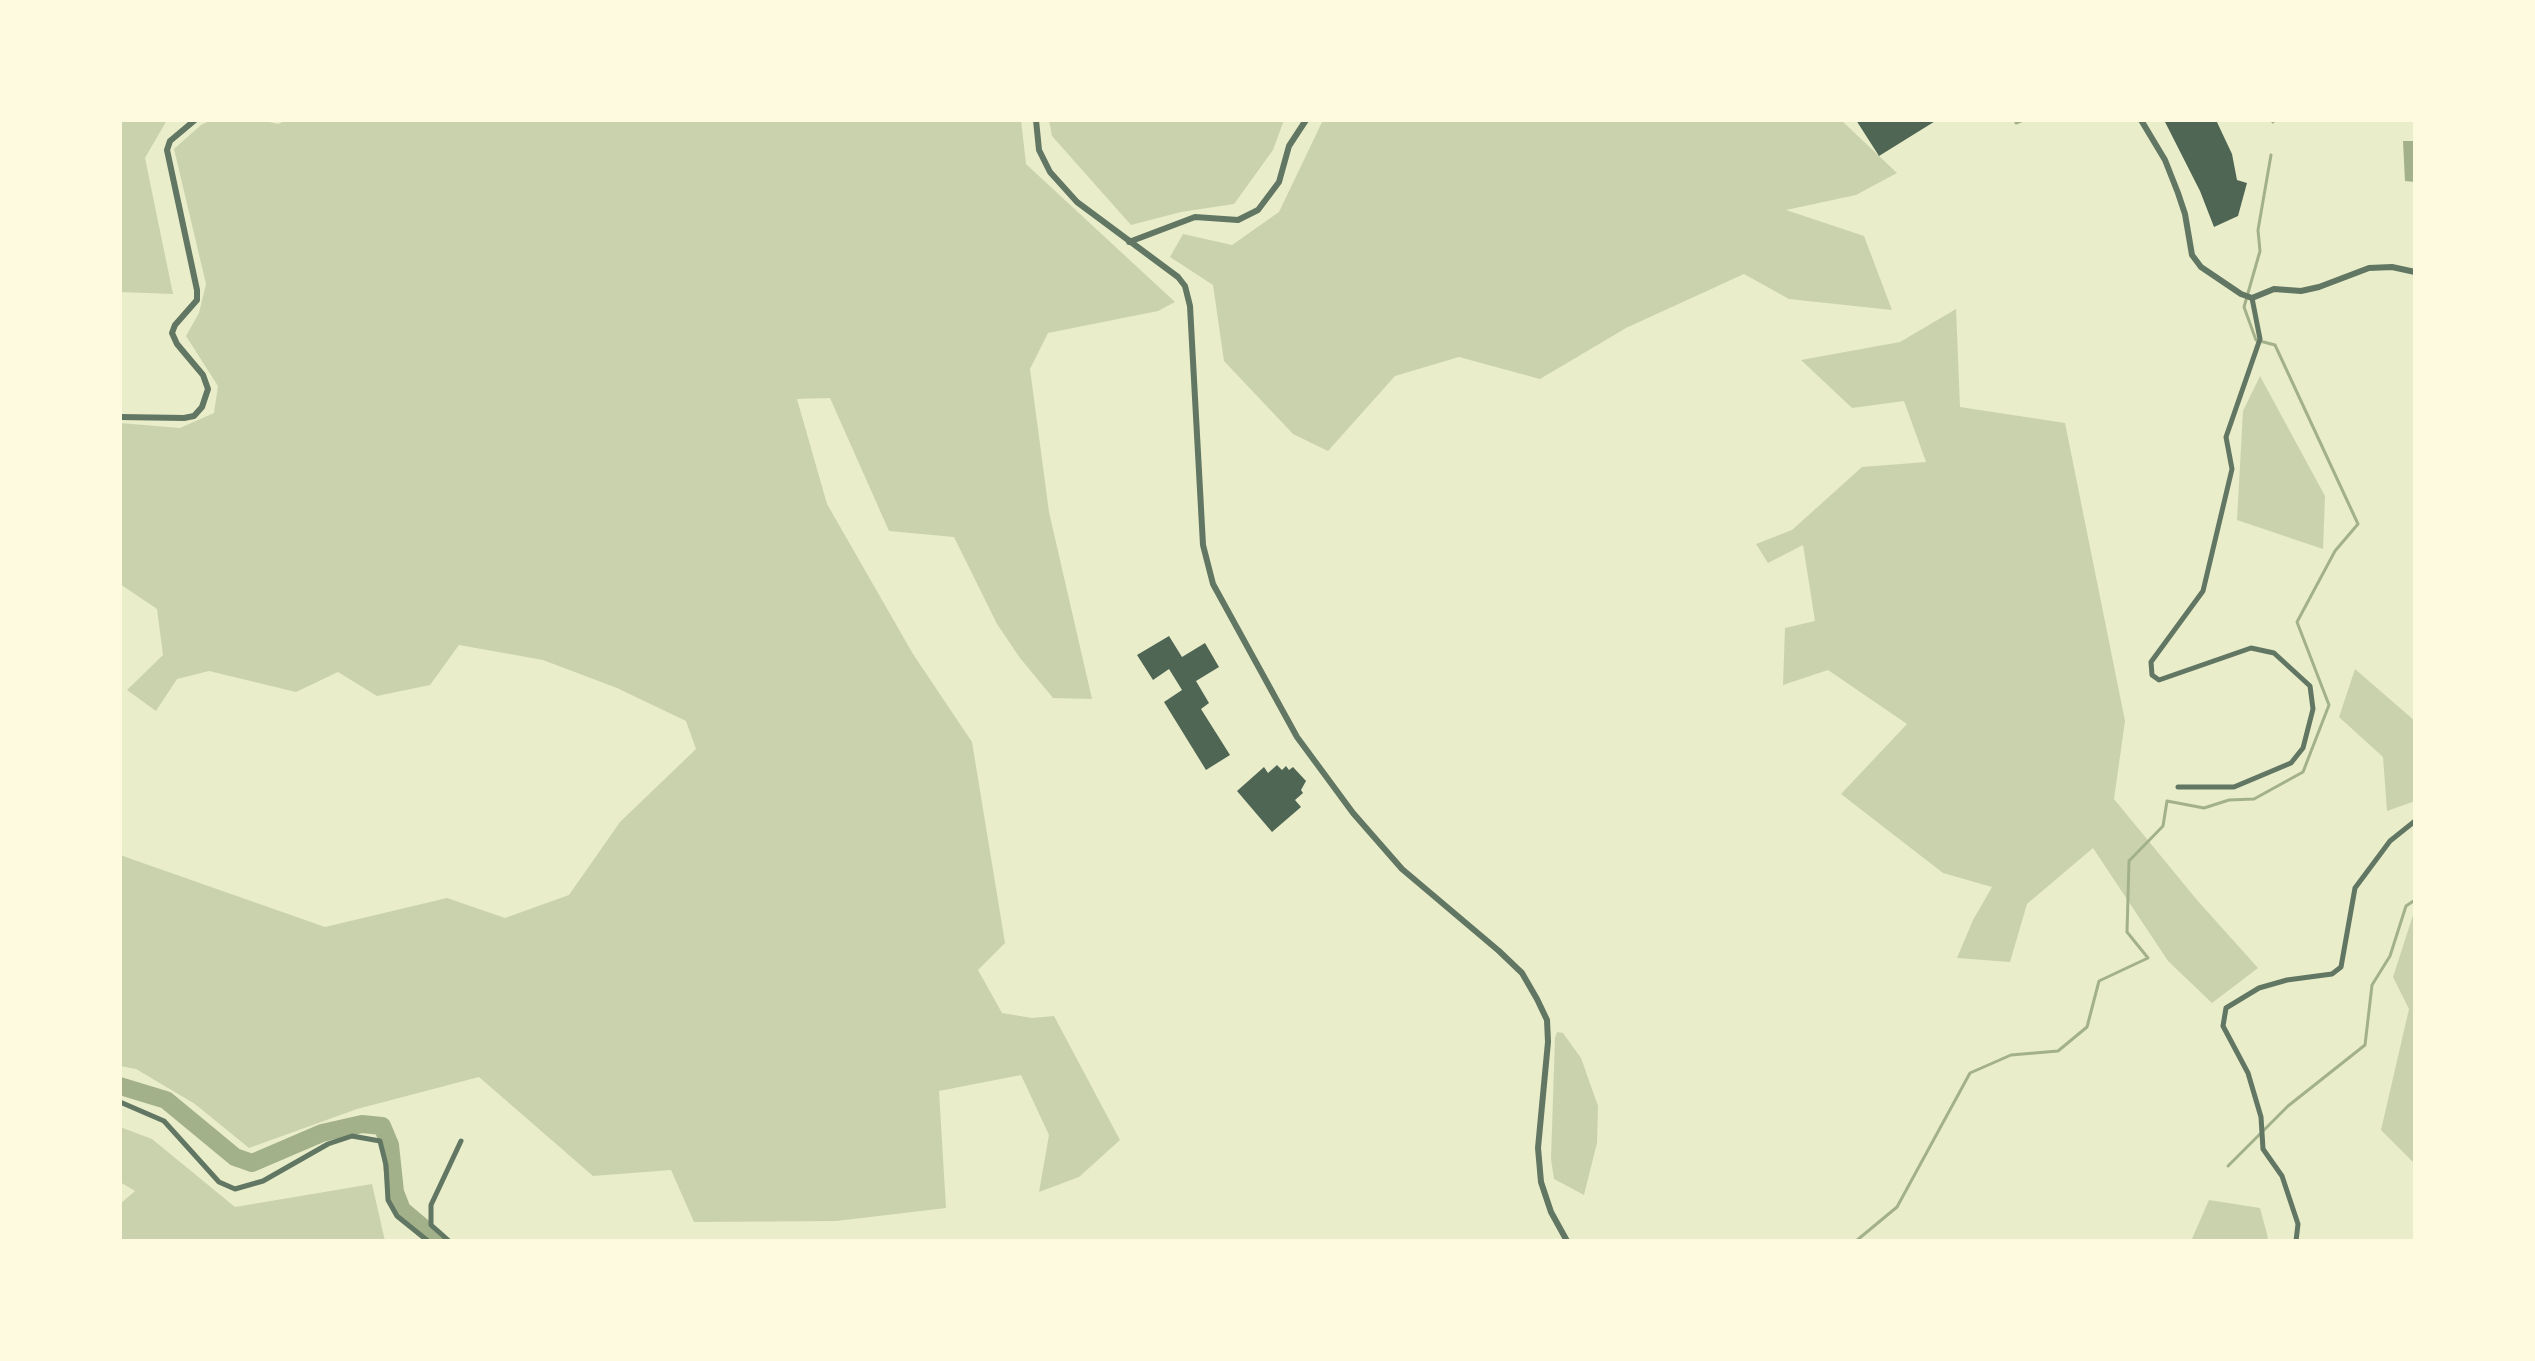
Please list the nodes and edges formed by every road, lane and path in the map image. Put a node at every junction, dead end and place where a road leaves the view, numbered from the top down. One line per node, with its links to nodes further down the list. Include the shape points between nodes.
1 (195, 120): 8 (street, via 167,150 197,290 197,300 172,333 208,389 194,416)
2 (1036, 120): 5 (street, via 1039,150 1050,172 1077,202)
3 (1306, 120): 5 (street, via 1289,146 1279,182 1258,210 1238,220 1195,217)
4 (2141, 120): 7 (street, via 2178,193 2192,255 2201,267)
5 (1129, 242): 15 (street, via 1185,286 1203,545 1213,584 1244,643 1297,737 1353,813 1402,869 1522,973 1547,1020 1538,1148 1541,1182)
6 (2415, 272): 7 (street, via 2369,268 2319,287 2274,289)
7 (2252, 298): 9 (street, via 2260,339 2226,437 2232,469 2203,591 2151,662 2152,675 2159,680 2251,648 2274,653 2310,686 2313,709 2303,748 2291,763 2234,787)
8 (120, 417)
9 (2178, 787)
10 (2415, 821): 16 (street, via 2390,841 2355,888 2341,967 2332,974 2259,988 2226,1008 2223,1026 2248,1073 2261,1117 2263,1149 2282,1176 2298,1224)
11 (120, 1102): 13 (street, via 164,1121 219,1182 235,1189 263,1181 352,1136 380,1141 388,1200 397,1216)
12 (461, 1141): 14 (street, via 431,1205 431,1225)
13 (428, 1241)
14 (449, 1241)
15 (1567, 1241)
16 (2296, 1241)

